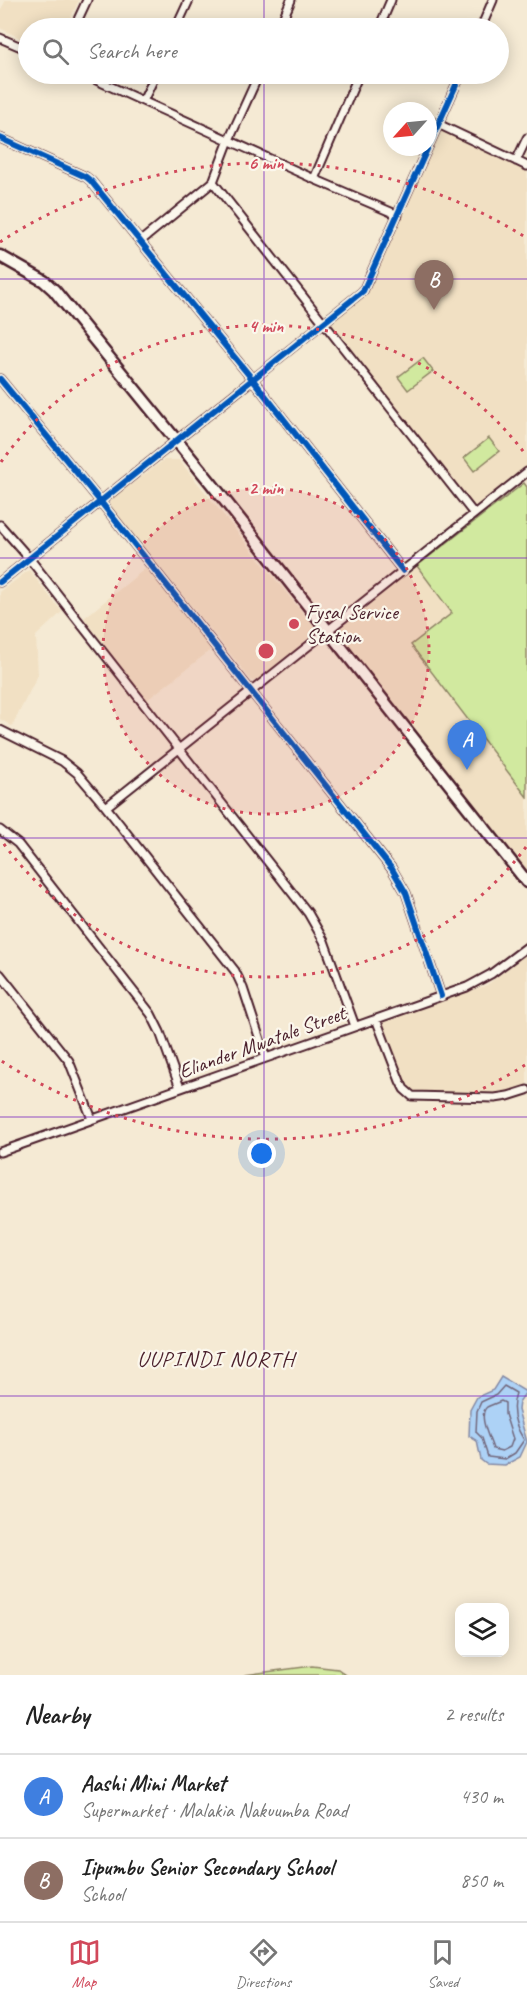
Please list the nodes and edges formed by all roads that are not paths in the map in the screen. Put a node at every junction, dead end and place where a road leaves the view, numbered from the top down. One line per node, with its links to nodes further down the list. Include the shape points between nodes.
1 (87, 0): 6 (street)
2 (189, 0): 7 (street)
3 (291, 0): 8 (street)
4 (391, 0): 9 (street)
5 (493, 0): 10 (street)
6 (79, 18)
7 (181, 18)
8 (283, 18)
9 (383, 18)
10 (485, 18)
11 (0, 38): 12 (street)
12 (18, 46)
13 (105, 84): 18 (street)
14 (151, 84): 18 (street)
15 (255, 84): 22 (street)
16 (355, 84): 25 (street)
17 (456, 84): 19 (street)
18 (143, 101): 22 (street)
19 (438, 124): 23 (street); 27 (street)
20 (0, 138): 28 (street, via 86,177)
21 (527, 138): 23 (street)
22 (229, 141): 25 (street); 26 (street)
23 (516, 161): 24 (street)
24 (527, 166)
25 (314, 179): 27 (street)
26 (213, 182): 28 (street); 30 (street)
27 (398, 215): 30 (street, via 363,291)
28 (142, 240): 32 (street)
29 (0, 256): 33 (main road, via 50,285)
30 (323, 324): 32 (street); 36 (street)
31 (0, 379): 35 (street)
32 (253, 380): 33 (street); 39 (street)
33 (176, 441): 35 (street); 41 (main road)
34 (527, 472): 36 (street)
35 (100, 501): 38 (street); 42 (street)
36 (474, 514): 39 (street)
37 (0, 525): 38 (street)
38 (28, 558): 40 (street); 44 (street)
39 (403, 571): 41 (street)
40 (0, 582)
41 (327, 632): 42 (street); 47 (main road)
42 (252, 692): 44 (street); 50 (street, via 401,882)
43 (1, 733): 45 (street, via 70,766)
44 (179, 751): 45 (street); 52 (street, via 317,926)
45 (106, 807): 53 (street, via 235,971)
46 (0, 830): 54 (street, via 18,844 151,1014)
47 (527, 882)
48 (527, 947): 50 (street, Eliander Mwatale Street, via 481,981)
49 (0, 974): 56 (street, via 69,1061)
50 (441, 996): 51 (street, Eliander Mwatale Street)
51 (376, 1019): 52 (street, Eliander Mwatale Street); 55 (street, via 400,1081 412,1096 495,1098)
52 (355, 1026): 53 (street, Eliander Mwatale Street)
53 (266, 1058): 54 (street, Eliander Mwatale Street)
54 (180, 1088): 56 (street, Eliander Mwatale Street)
55 (527, 1090)
56 (92, 1119): 57 (street, Eliander Mwatale Street)
57 (0, 1152)

